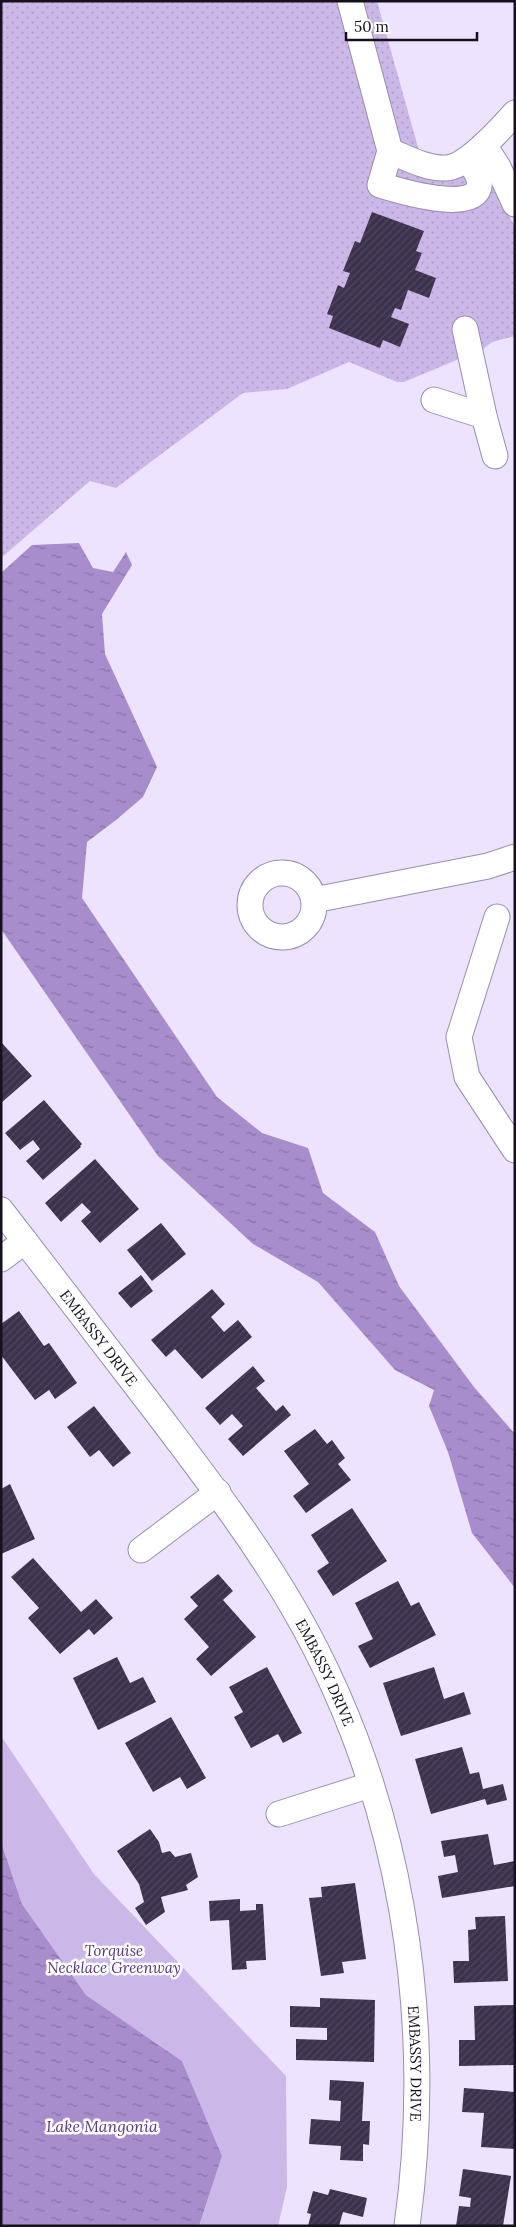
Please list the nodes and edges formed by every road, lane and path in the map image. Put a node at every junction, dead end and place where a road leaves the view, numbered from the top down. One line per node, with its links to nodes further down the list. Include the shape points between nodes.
1 (350, 1): 3 (street)
2 (515, 113): 4 (street)
3 (390, 151): 4 (street, via 430,166 447,168); 4 (street, via 380,185 416,195 458,200 473,196 479,188)
4 (476, 152): 5 (street, via 498,167)
5 (515, 204)
6 (465, 329): 8 (street)
7 (434, 400): 8 (street)
8 (484, 416): 9 (street)
9 (495, 456)
10 (515, 857): 11 (street, via 488,866)
11 (314, 900)
12 (497, 917): 13 (street, via 459,1037 468,1077)
13 (515, 1150)
14 (1, 1210): 15 (street, EMBASSY DRIVE)
15 (25, 1241): 16 (street); 17 (street, EMBASSY DRIVE)
16 (1, 1259)
17 (218, 1492): 18 (street); 19 (street, EMBASSY DRIVE, via 295,1611 324,1667)
18 (142, 1550)
19 (370, 1784): 20 (street); 21 (street, EMBASSY DRIVE, via 399,1894 414,2003 416,2129)
20 (279, 1814)
21 (406, 2226)

